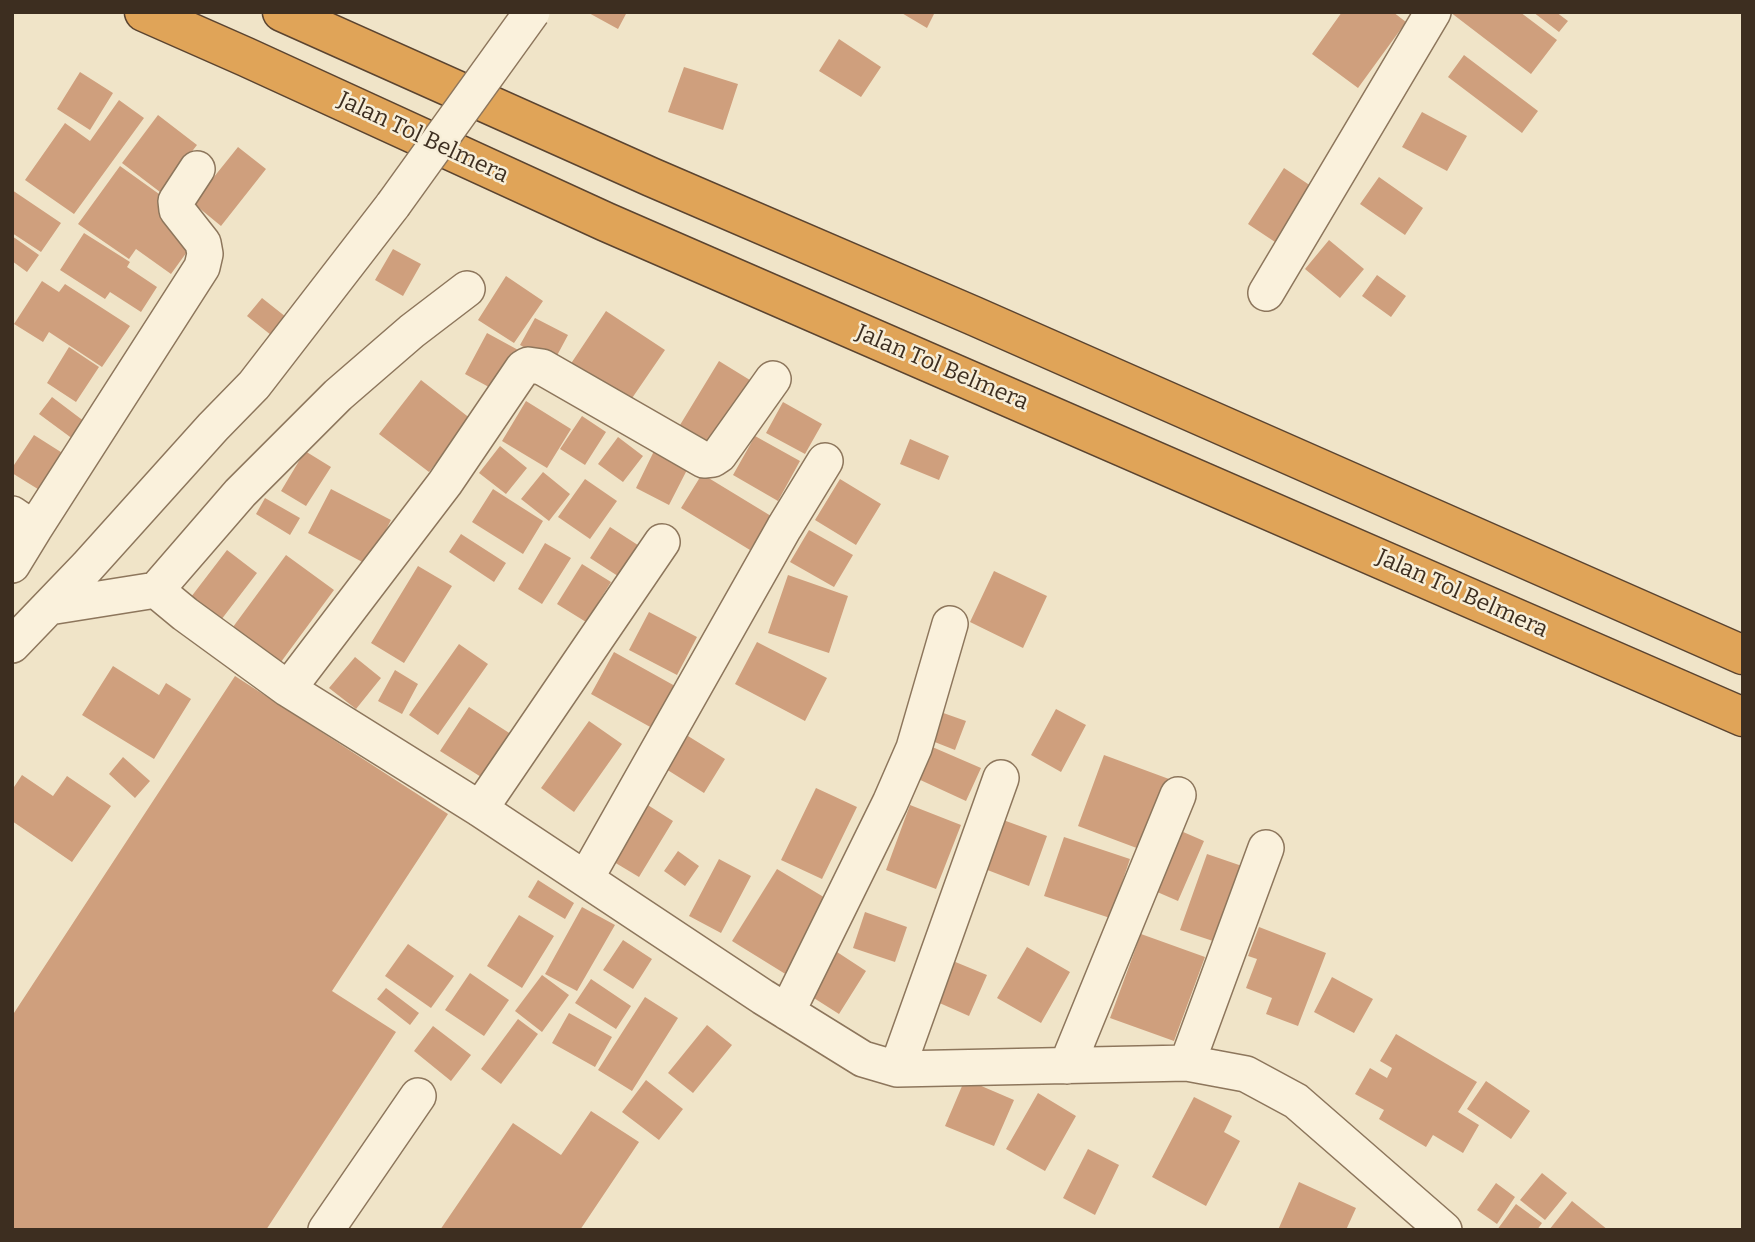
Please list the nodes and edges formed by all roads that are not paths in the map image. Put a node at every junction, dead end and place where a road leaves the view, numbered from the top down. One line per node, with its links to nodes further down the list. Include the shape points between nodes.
1 (144, 12): 19 (highway, Jalan Tol Belmera, via 606,222)
2 (282, 12): 17 (highway)
3 (533, 12): 14 (street, bridge, via 254,385)
4 (1433, 12): 7 (street)
5 (197, 169): 10 (street, via 176,201 177,210 203,243 202,267)
6 (467, 289): 13 (street, via 338,395 240,493)
7 (1266, 293)
8 (772, 379): 18 (street, via 719,455 704,460 542,367 523,368 445,483)
9 (825, 461): 24 (street)
10 (23, 522): 12 (street)
11 (662, 542): 22 (street)
12 (12, 565)
13 (156, 590): 14 (street); 18 (street)
14 (49, 607): 16 (street)
15 (950, 624): 25 (street, via 909,759)
16 (12, 645)
17 (1743, 655)
18 (288, 689): 22 (street)
19 (1743, 717)
20 (1001, 778): 28 (street)
21 (1178, 795): 27 (street)
22 (480, 809): 24 (street)
23 (1266, 848): 26 (street)
24 (586, 878): 25 (street)
25 (787, 1012): 28 (street, via 863,1059)
26 (1187, 1063): 27 (street); 31 (street, via 1246,1074 1296,1101)
27 (1067, 1066): 28 (street)
28 (897, 1069)
29 (418, 1097): 30 (street)
30 (327, 1230)
31 (1444, 1230)

